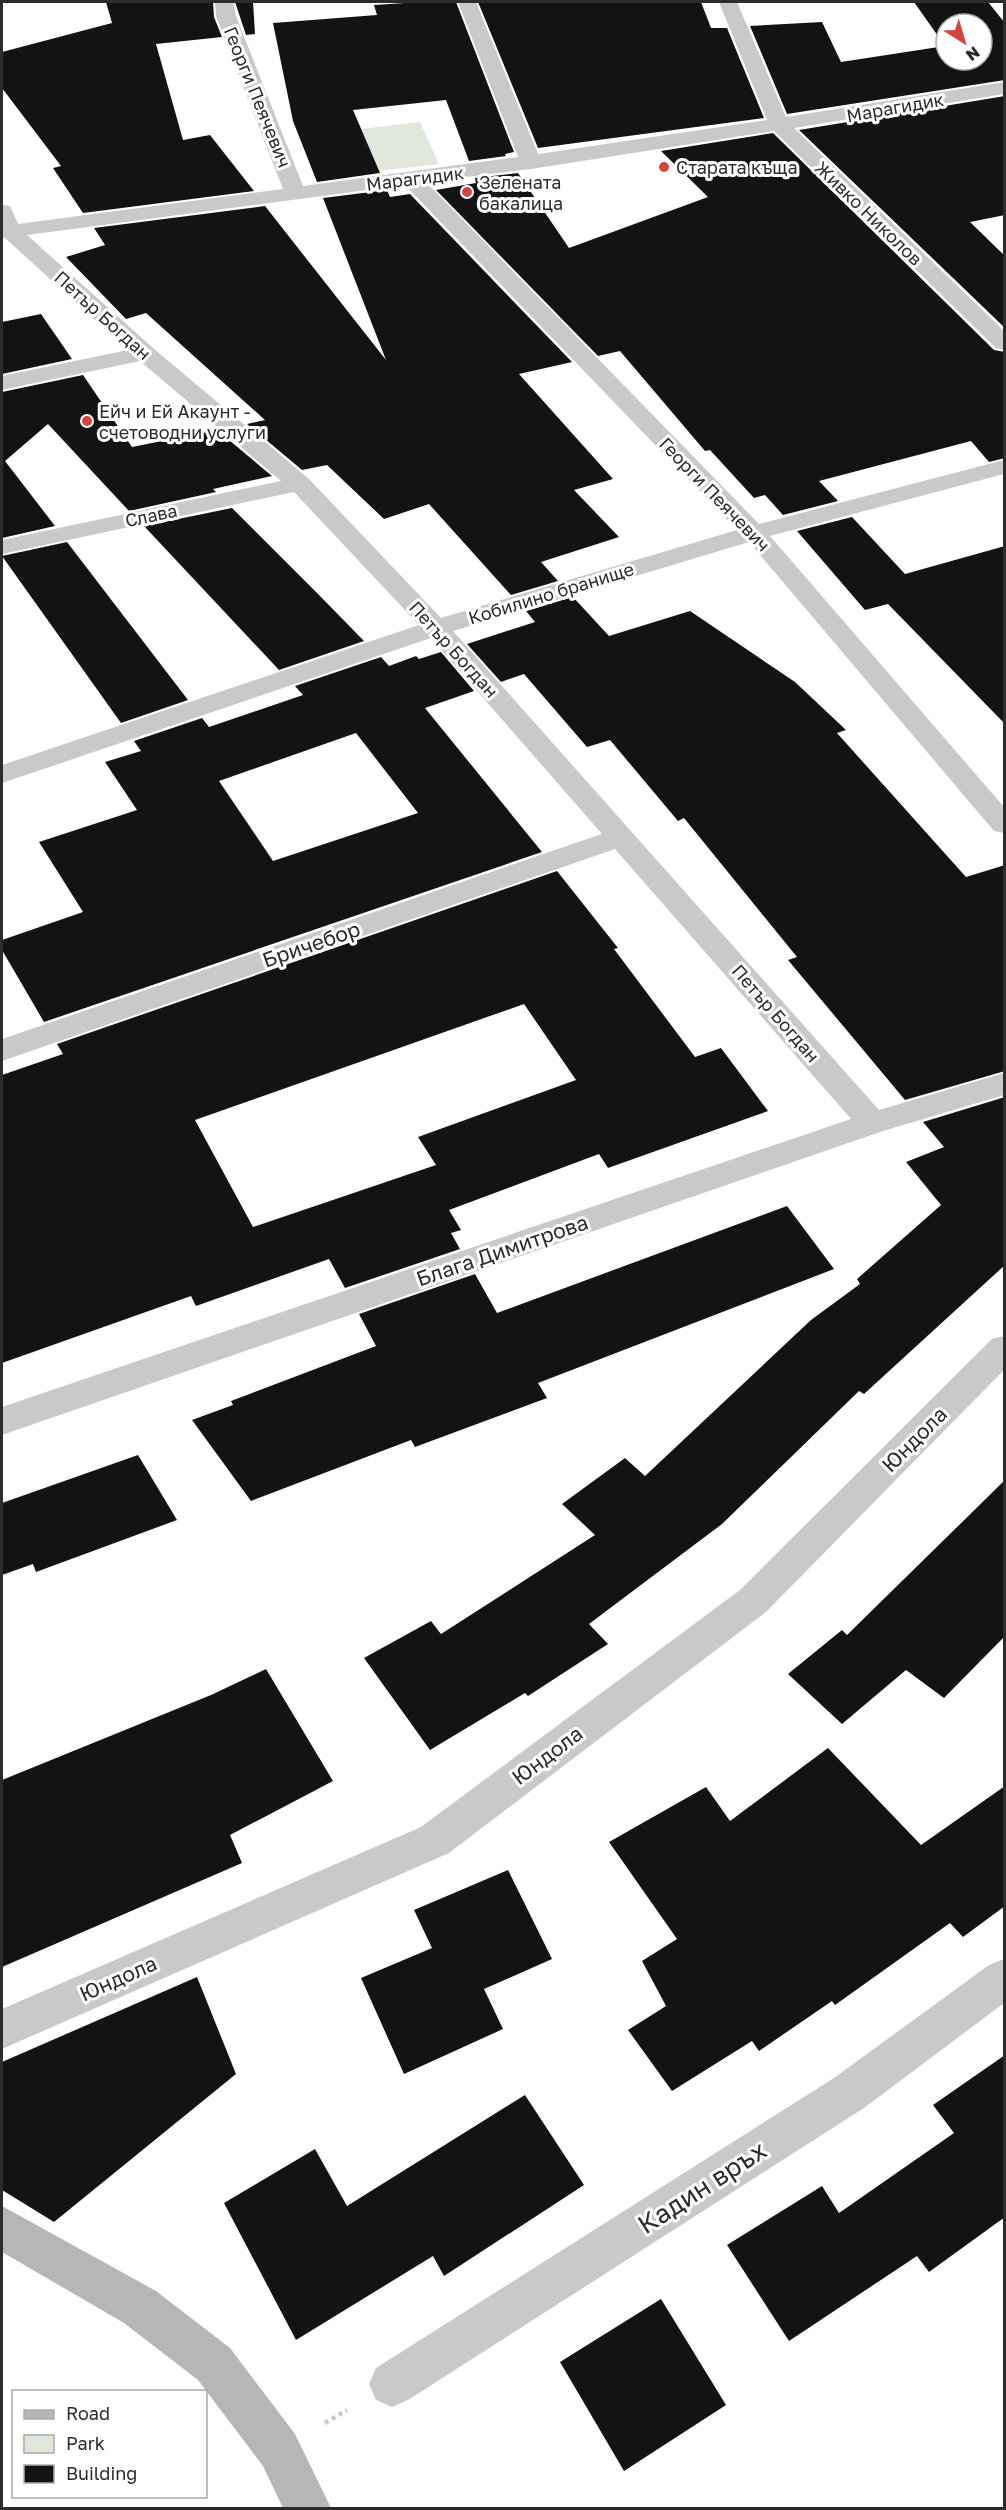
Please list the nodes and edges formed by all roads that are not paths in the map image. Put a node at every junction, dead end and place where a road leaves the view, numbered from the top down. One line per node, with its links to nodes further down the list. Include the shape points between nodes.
1 (224, 2): 8 (street, Георги Пеячевич, via 226,16)
2 (467, 2): 6 (street)
3 (728, 2): 5 (street, Живко Николов)
4 (1005, 88): 5 (street, Марагидик)
5 (780, 126): 6 (street, Марагидик); 10 (street, Живко Николов)
6 (531, 163): 7 (street, Марагидик)
7 (411, 179): 8 (street, Марагидик); 15 (street, Георги Пеячевич)
8 (295, 192): 9 (street, Марагидик)
9 (4, 224): 11 (street, Петър Богдан)
10 (1005, 343)
11 (145, 353): 12 (street); 14 (street, Петър Богдан)
12 (2, 383)
13 (1005, 467): 15 (street, Кобилино бранище)
14 (300, 484): 16 (street, Слава); 17 (street, Петър Богдан)
15 (754, 533): 17 (street, Кобилино бранище); 19 (street, Георги Пеячевич)
16 (2, 547)
17 (436, 627): 18 (street, Кобилино бранище); 20 (street, Петър Богдан)
18 (2, 774)
19 (1005, 824)
20 (621, 837): 21 (street, Бричебор); 23 (street, Петър Богдан)
21 (2, 1050)
22 (1005, 1084): 23 (street, Блага Димитрова)
23 (873, 1123): 25 (street, Блага Димитрова)
24 (1005, 1348): 27 (street, Юндола, via 753,1601 435,1840)
25 (2, 1421)
26 (1005, 1979): 29 (street, Кадин връх, via 849,2093)
27 (2, 2029)
28 (2, 2228): 30 (street, via 140,2307 214,2364 279,2450)
29 (392, 2384)
30 (308, 2508)

